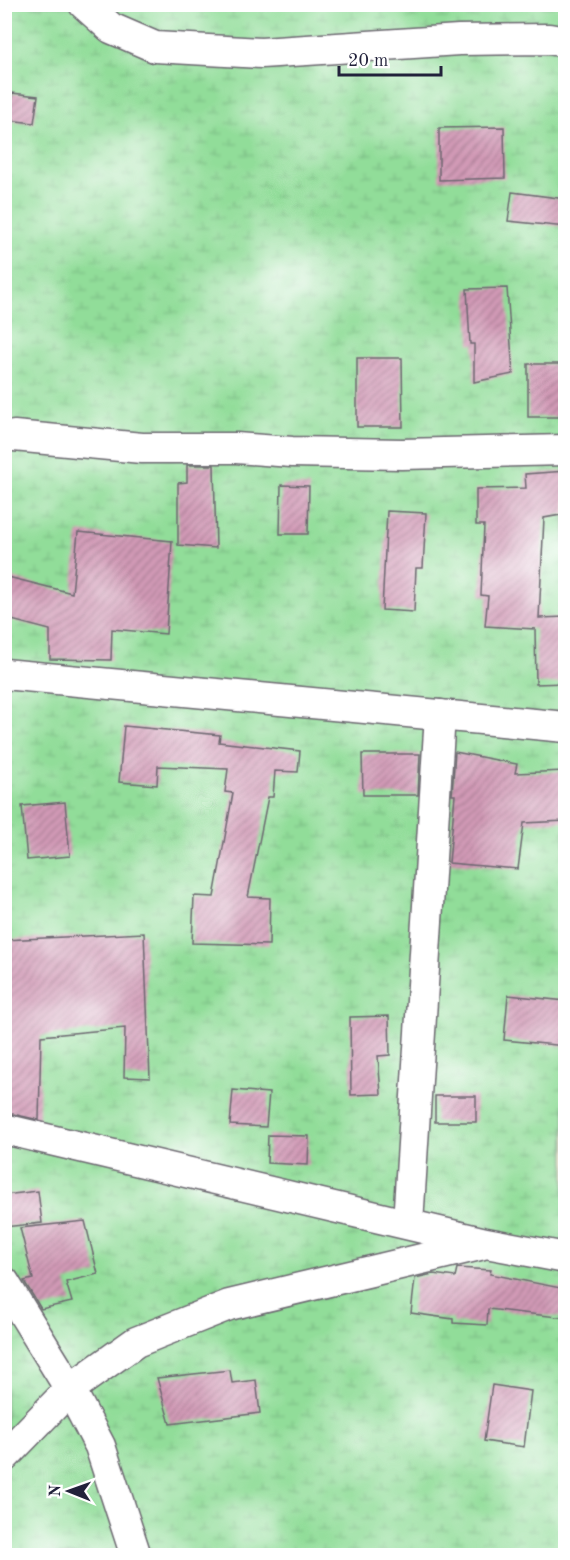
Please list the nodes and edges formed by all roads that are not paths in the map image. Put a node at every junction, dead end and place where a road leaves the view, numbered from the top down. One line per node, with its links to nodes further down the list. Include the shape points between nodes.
1 (84, 4): 2 (street, via 111,28 155,48 261,53 459,40)
2 (566, 42)
3 (14, 436): 4 (street, via 142,448 303,453)
4 (566, 450)
5 (4, 674): 6 (street)
6 (440, 715): 7 (street); 9 (street)
7 (566, 727)
8 (4, 1129): 9 (street)
9 (408, 1223): 10 (street)
10 (486, 1243): 11 (street); 13 (street, via 229,1305 136,1342)
11 (566, 1258)
12 (4, 1282): 13 (street)
13 (70, 1389): 14 (street); 15 (street, via 100,1446)
14 (4, 1457)
15 (136, 1556)

